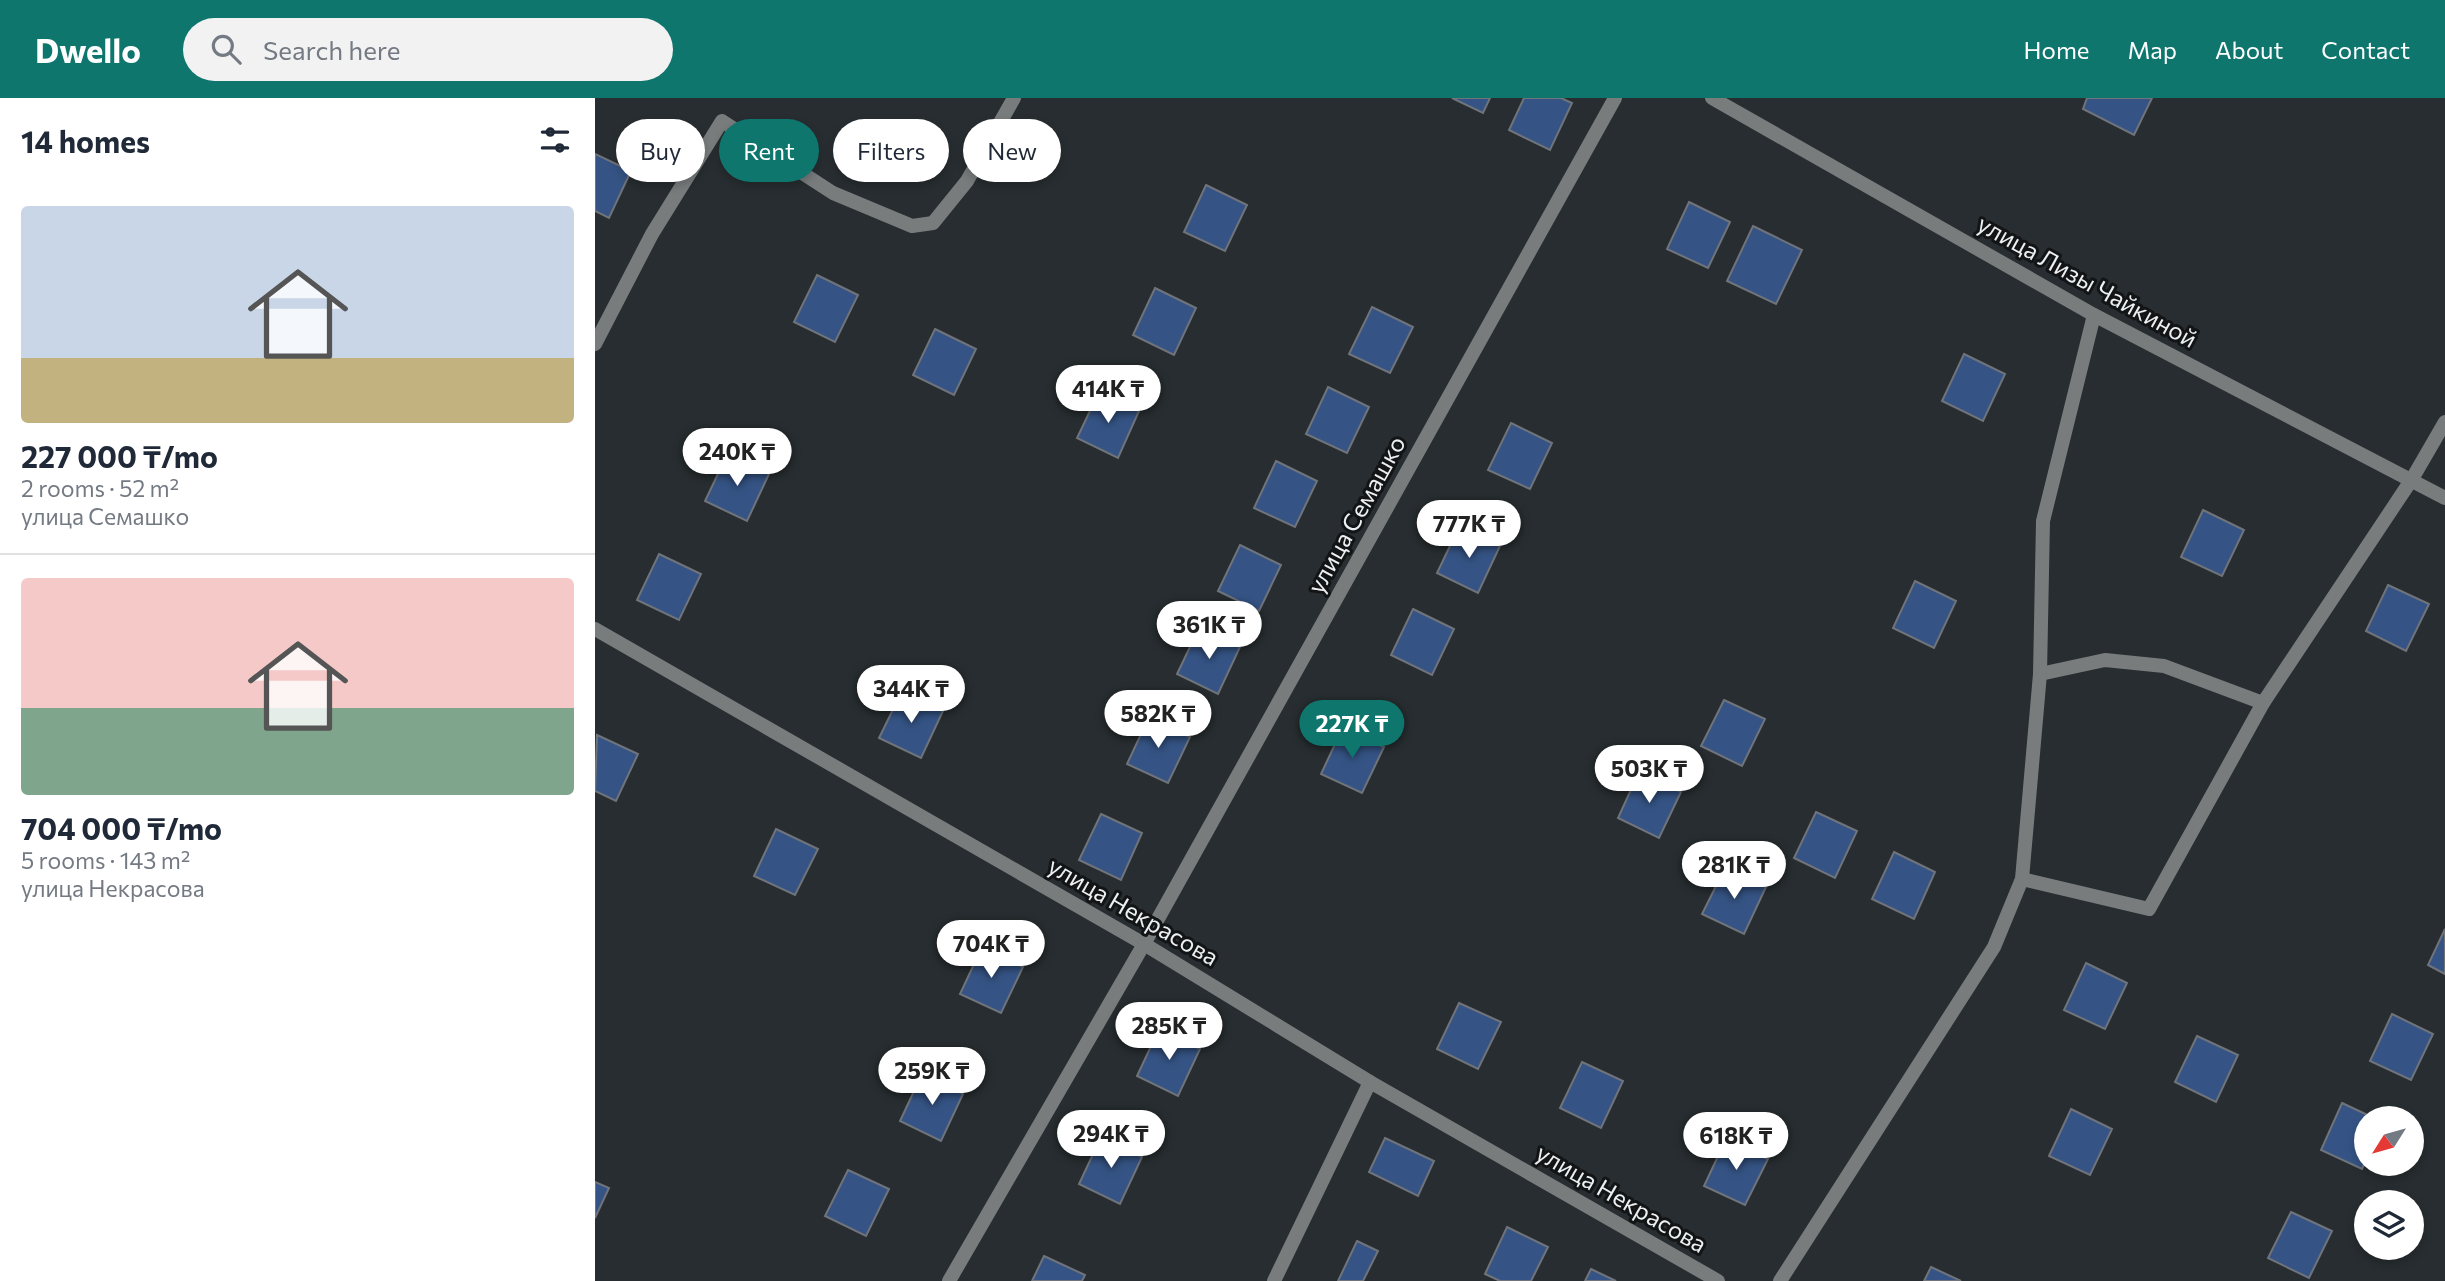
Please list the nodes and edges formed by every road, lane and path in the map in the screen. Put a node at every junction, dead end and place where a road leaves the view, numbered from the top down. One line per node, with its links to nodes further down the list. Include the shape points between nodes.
1 (1014, 98): 5 (street, via 967,181 933,223 912,226 833,193 722,121 652,234)
2 (1615, 98): 13 (street, улица Семашко)
3 (1712, 98): 4 (street, улица Лизы Чайкиной)
4 (2094, 315): 7 (street, улица Лизы Чайкиной); 10 (street, via 2043,521)
5 (595, 344)
6 (2445, 422): 7 (street)
7 (2412, 479): 8 (street, улица Лизы Чайкиной); 11 (street)
8 (2445, 498)
9 (595, 628): 13 (street, улица Некрасова)
10 (2040, 674): 11 (street, via 2105,660 2164,666); 12 (street)
11 (2263, 703): 12 (street, via 2149,909)
12 (2022, 879): 18 (street, via 1994,947)
13 (1144, 944): 14 (street, улица Некрасова); 15 (street, улица Семашко)
14 (1370, 1082): 16 (street); 17 (street, улица Некрасова)
15 (949, 1281)
16 (1274, 1281)
17 (1718, 1281)
18 (1780, 1281)

